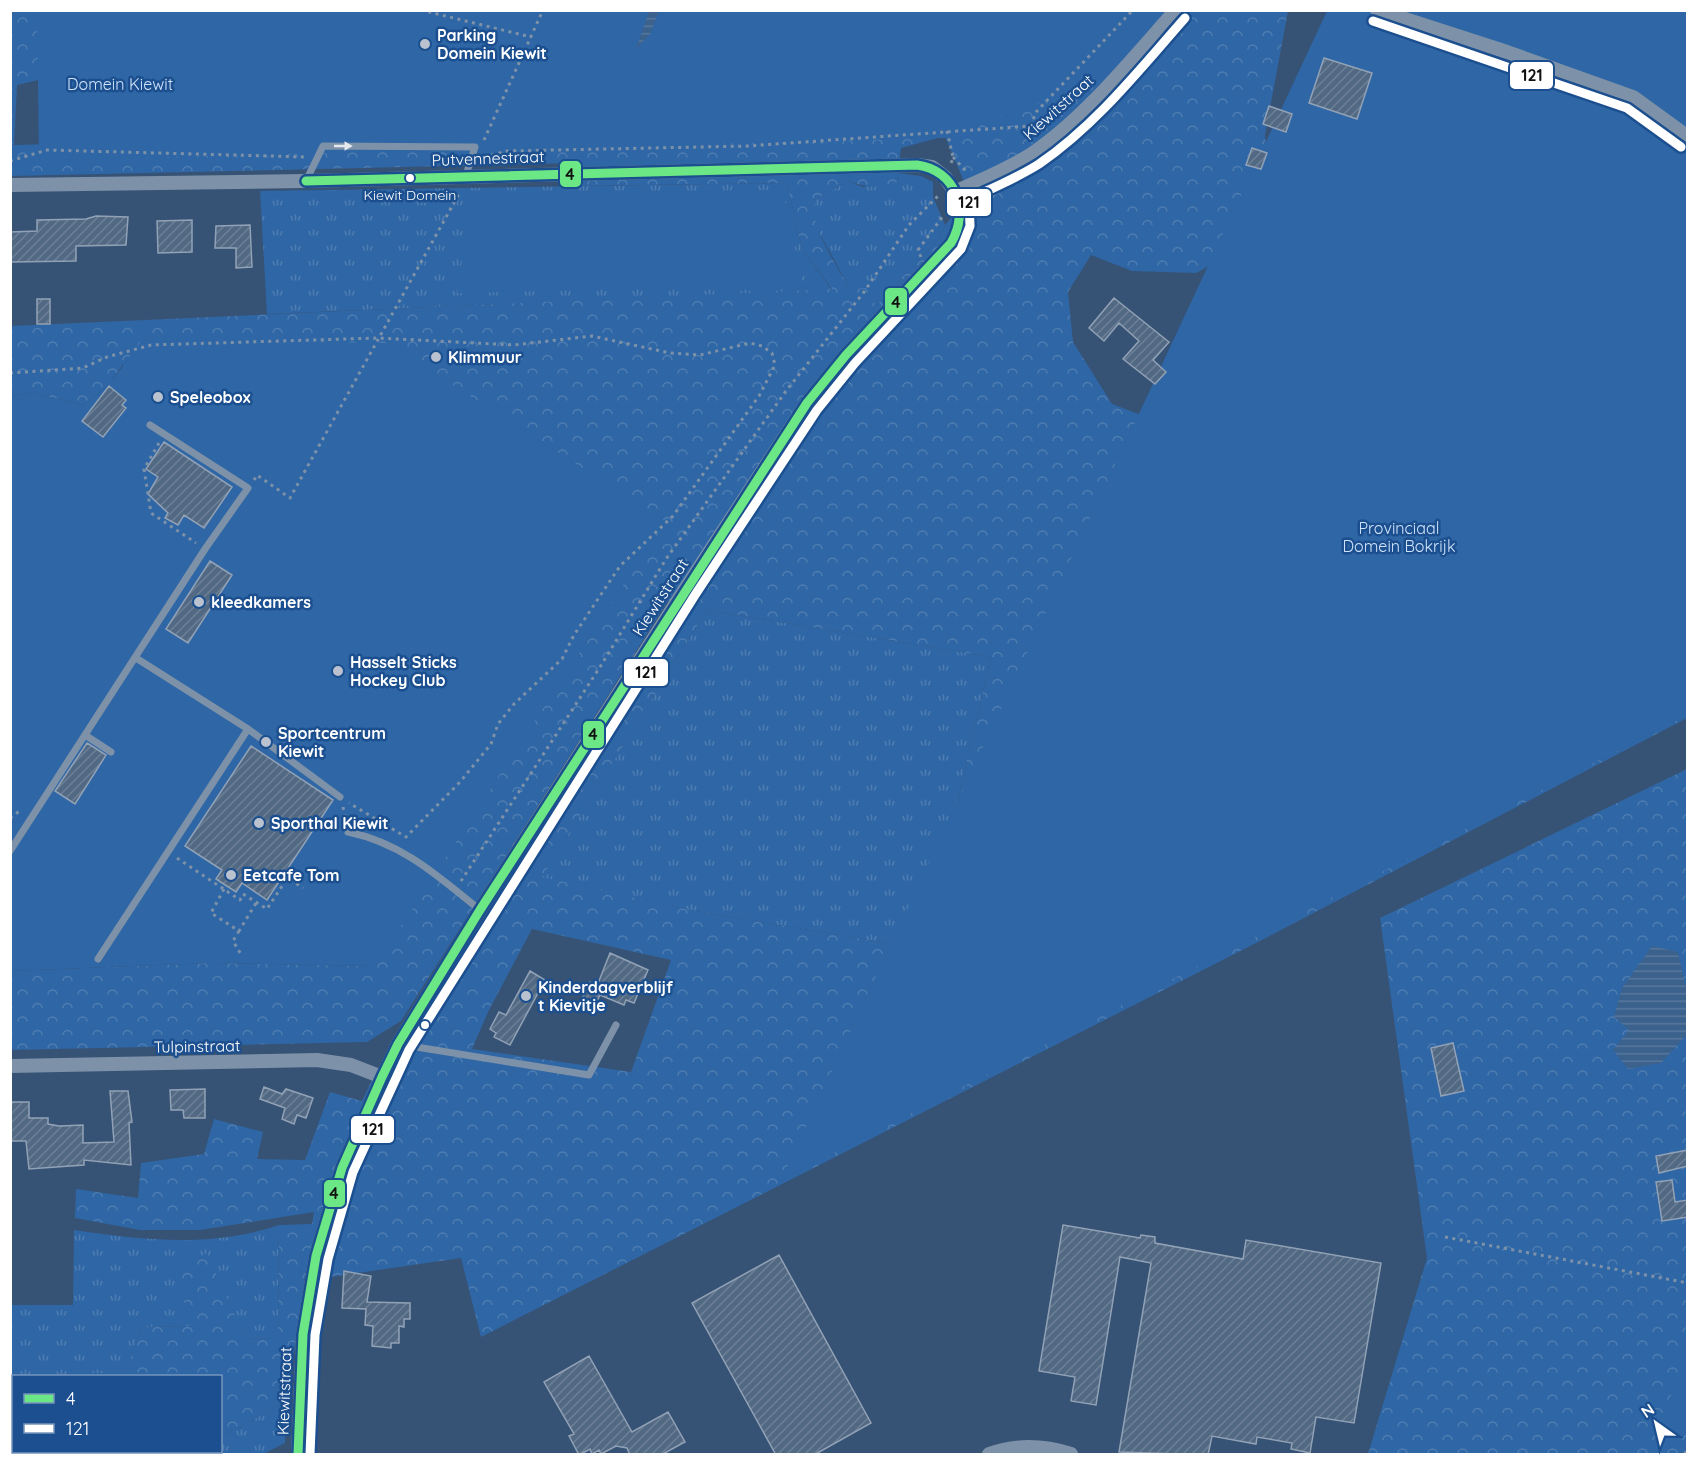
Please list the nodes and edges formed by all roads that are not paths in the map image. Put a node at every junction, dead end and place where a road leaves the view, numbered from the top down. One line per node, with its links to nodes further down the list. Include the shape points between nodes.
1 (1176, 10): 7 (street, Kiewitstraat, via 1057,134 1013,165)
2 (1377, 10): 3 (street, via 1633,97)
3 (1688, 137)
4 (468, 175): 5 (street, Putvennestraat); 5 (lane, one-way to 4, via 323,146 475,147); 7 (street, Putvennestraat, via 917,165 932,167)
5 (306, 181): 6 (street, Putvennestraat)
6 (10, 185)
7 (955, 192): 16 (street, Kiewitstraat, via 960,213 958,231 807,403)
8 (150, 425): 9 (lane, via 248,488)
9 (136, 658): 10 (lane); 11 (lane)
10 (248, 729): 13 (lane); 17 (lane)
11 (86, 735): 12 (lane); 15 (lane)
12 (111, 752)
13 (340, 797)
14 (348, 832): 16 (lane, via 374,837 411,856)
15 (10, 851)
16 (480, 910): 19 (street, Kiewitstraat)
17 (98, 959)
18 (616, 1024): 19 (lane, via 589,1075)
19 (398, 1044): 21 (street, Kiewitstraat)
20 (10, 1066): 21 (street, Tulpinstraat, via 317,1060 351,1065)
21 (382, 1077): 22 (street, Kiewitstraat, via 342,1168 316,1256 303,1334)
22 (298, 1455)
23 (989, 1455): 24 (street, via 1031,1446 1054,1448)
24 (1071, 1455)

